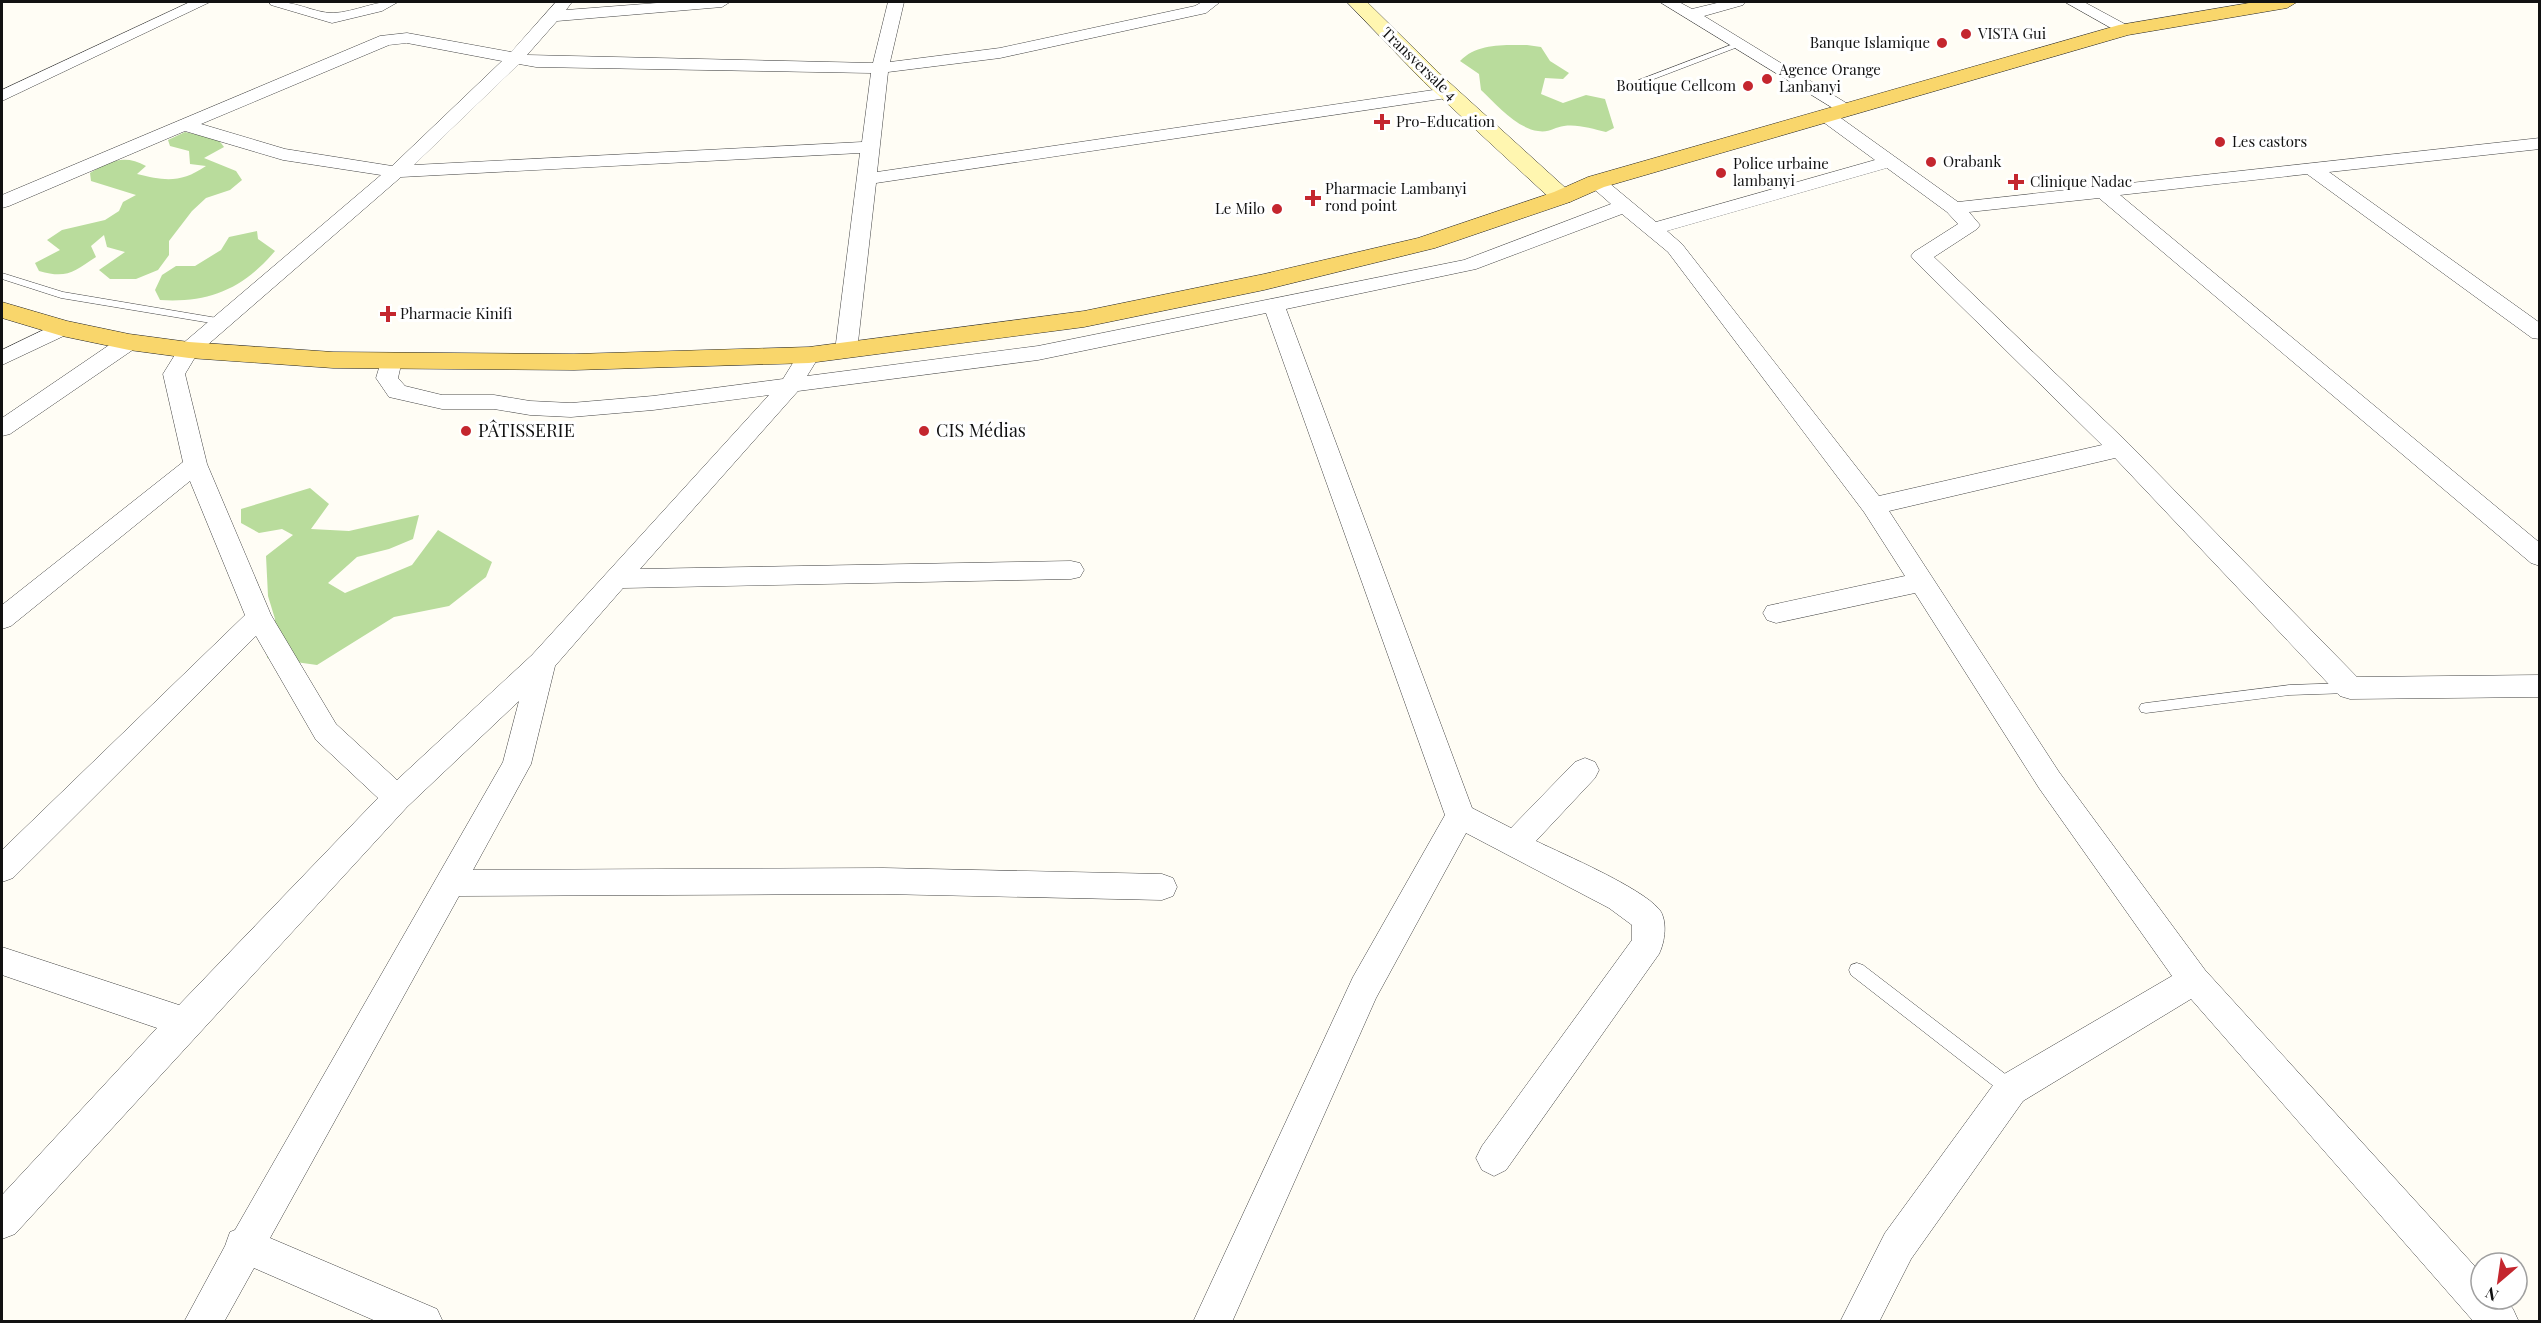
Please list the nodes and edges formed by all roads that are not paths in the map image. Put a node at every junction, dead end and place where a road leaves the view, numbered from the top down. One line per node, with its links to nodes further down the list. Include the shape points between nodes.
1 (202, 2): 19 (street)
2 (277, 2): 3 (street, via 332,18)
3 (390, 2)
4 (722, 2): 12 (street)
5 (896, 2): 17 (street)
6 (1212, 2): 17 (street, via 1200,10 1000,53)
7 (1357, 2): 20 (main road, Transversale 4)
8 (1668, 2): 13 (street)
9 (1737, 2): 13 (street)
10 (2073, 2): 14 (street)
11 (2287, 2): 14 (main road)
12 (559, 8): 16 (street)
13 (1690, 15): 15 (street)
14 (2126, 29): 21 (main road)
15 (1739, 45): 18 (lane); 21 (street)
16 (516, 57): 17 (street, via 536,62); 23 (street, via 406,38 386,40); 30 (street)
17 (880, 68): 26 (street)
18 (1643, 80)
19 (4, 93)
20 (1447, 93): 31 (street); 34 (main road, Transversale 4)
21 (1846, 109): 22 (main road)
22 (1825, 115): 28 (street); 32 (main road)
23 (187, 126): 30 (street, via 283,154); 35 (street)
24 (2540, 143): 25 (street)
25 (2516, 145): 27 (street); 29 (street)
26 (870, 147): 30 (street); 31 (street)
27 (2540, 161)
28 (1889, 162): 37 (street); 38 (street)
29 (2312, 169): 33 (street); 44 (street)
30 (396, 172): 42 (street)
31 (867, 179): 47 (street)
32 (1596, 182): 34 (main road); 36 (street)
33 (2103, 191): 37 (street); 56 (street)
34 (1562, 197): 47 (main road, via 1426,243 1264,282 1084,319)
35 (2, 202)
36 (1626, 206): 38 (street); 40 (street, via 1469,265)
37 (1954, 208): 53 (street, via 1970,225 1921,256)
38 (1653, 229): 55 (street, via 1675,248)
39 (2, 276): 42 (lane, via 61,295)
40 (1274, 306): 51 (street, via 1038,353); 69 (street)
41 (2, 310): 43 (main road)
42 (223, 322): 46 (street)
43 (62, 328): 45 (main road); 49 (street)
44 (2540, 333)
45 (129, 342): 46 (main road); 52 (street)
46 (189, 350): 50 (main road); 54 (street, via 174,374)
47 (846, 351): 48 (main road)
48 (809, 355): 50 (main road, via 574,362); 51 (street)
49 (2, 358)
50 (391, 360): 51 (street, via 387,378 398,392 442,402 494,402 530,408 571,410)
51 (790, 386): 58 (street)
52 (2, 429)
53 (2120, 449): 55 (street); 65 (street)
54 (195, 464): 61 (street); 62 (street)
55 (1873, 506): 59 (street)
56 (2540, 557)
57 (1071, 570): 58 (street)
58 (620, 579): 63 (street)
59 (1921, 582): 60 (street); 76 (street, via 2049,780)
60 (1776, 613)
61 (259, 616): 68 (street, via 326,732); 71 (street)
62 (2, 619)
63 (542, 662): 68 (street); 72 (street, via 517,764)
64 (2540, 686): 65 (street)
65 (2350, 688): 66 (lane, via 2289,690)
66 (2145, 708)
67 (1585, 770): 70 (street)
68 (397, 798): 77 (street)
69 (1460, 816): 70 (street); 84 (street, via 1364,988)
70 (1514, 844): 79 (street, via 1636,908 1648,919 1649,931 1648,944)
71 (2, 869)
72 (449, 883): 73 (street, via 883,881); 81 (street)
73 (1162, 887)
74 (2, 961): 77 (street)
75 (1857, 970): 78 (lane)
76 (2194, 980): 78 (street); 86 (street)
77 (185, 1022): 80 (street)
78 (2011, 1089): 85 (street, via 1898,1246)
79 (1494, 1158)
80 (2, 1221)
81 (243, 1245): 82 (street); 83 (street)
82 (203, 1322)
83 (424, 1322)
84 (1212, 1322)
85 (1859, 1322)
86 (2500, 1322)

